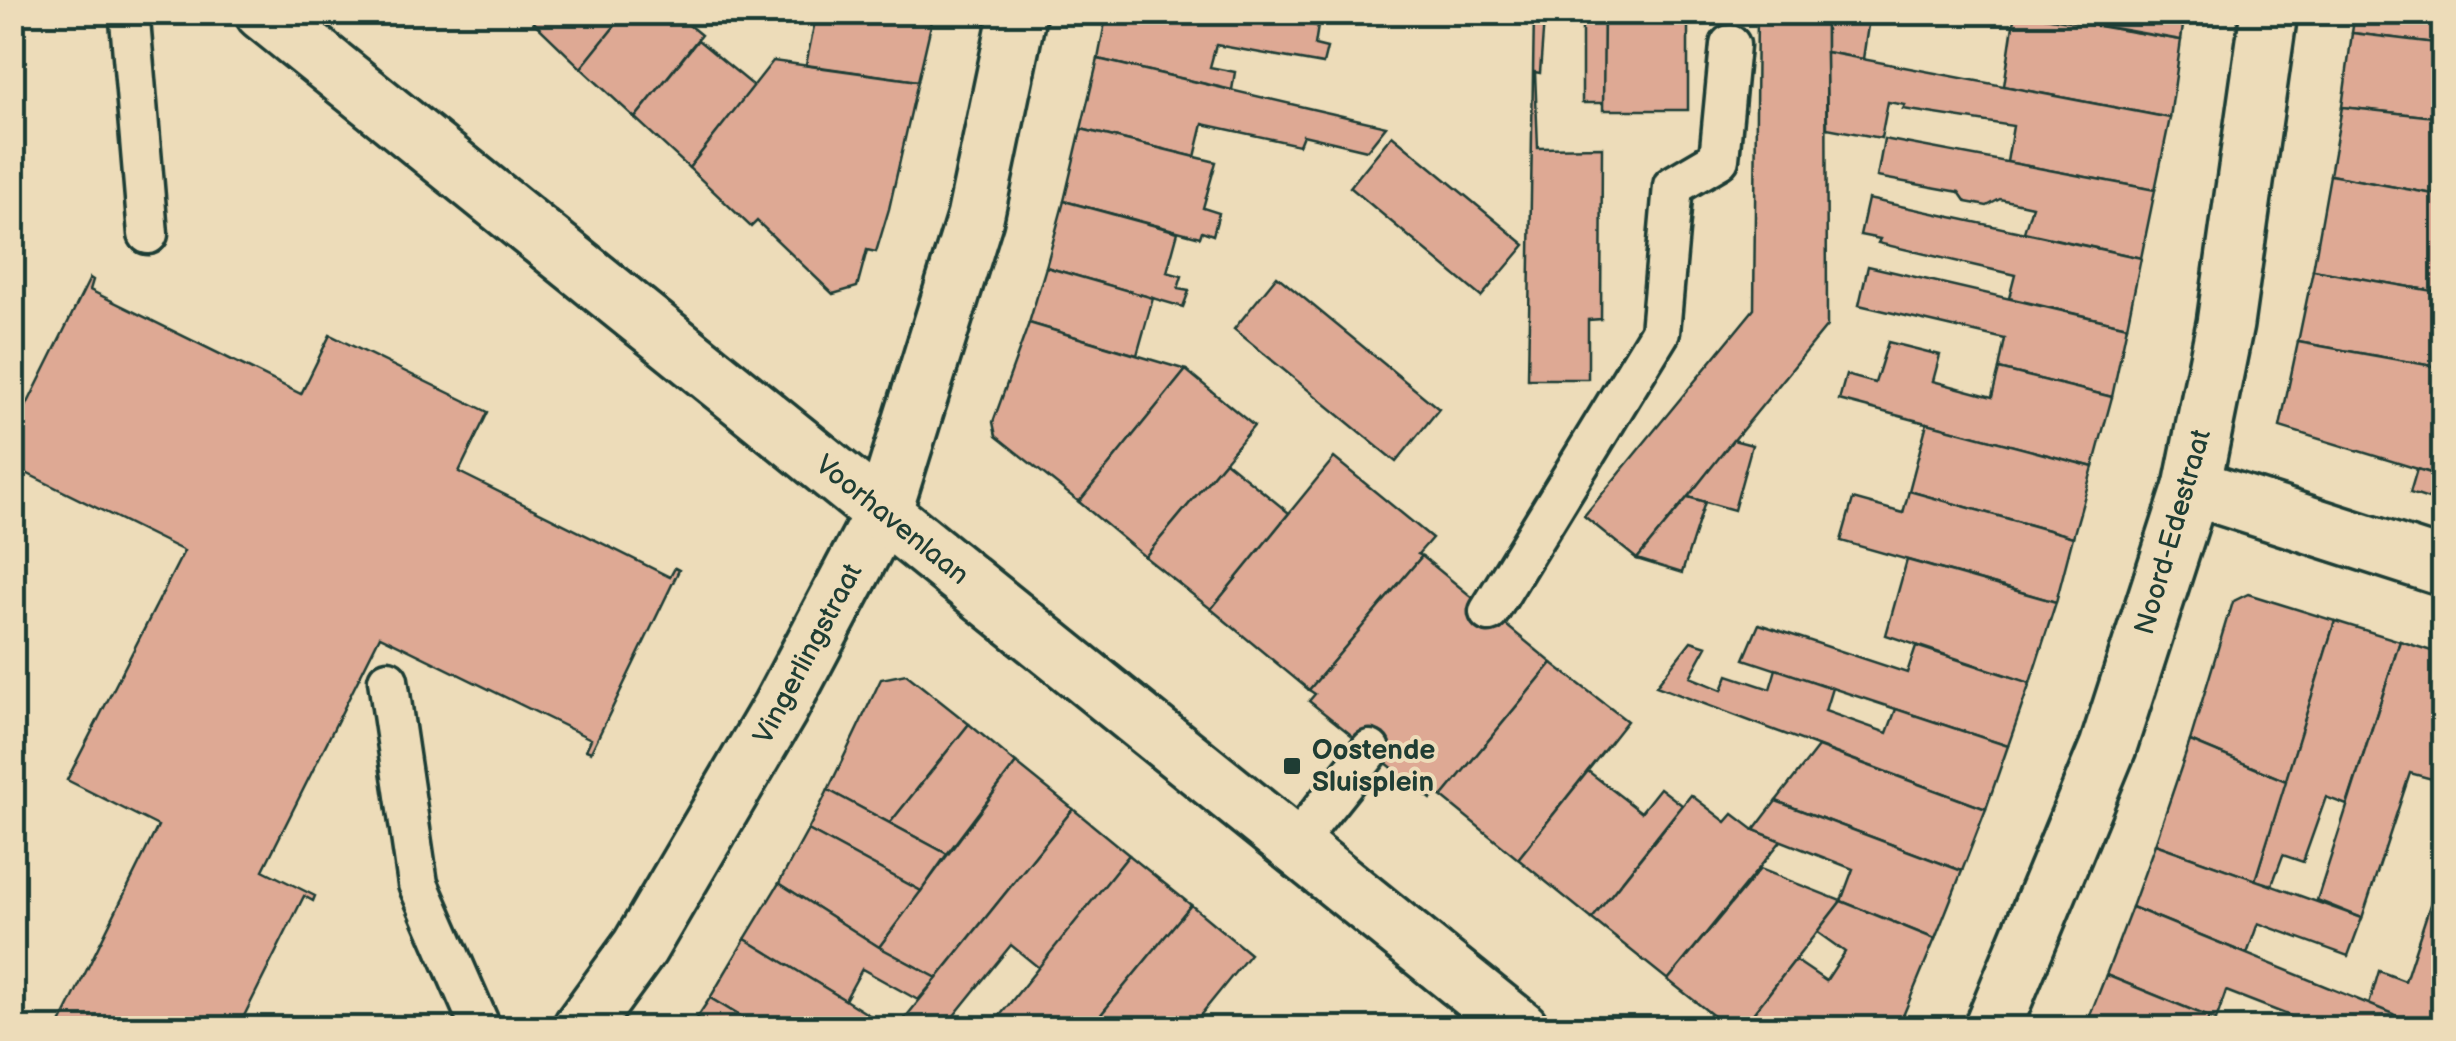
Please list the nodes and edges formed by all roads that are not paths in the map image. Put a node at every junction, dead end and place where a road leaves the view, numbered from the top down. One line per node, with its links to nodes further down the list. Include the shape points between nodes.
1 (132, 12): 6 (lane)
2 (263, 12): 8 (street, Voorhavenlaan)
3 (1018, 12): 8 (street, Vingerlingstraat, via 975,218)
4 (2269, 12): 7 (street, Noord-Edestraat, via 2225,324)
5 (1730, 45): 10 (lane, via 1718,159 1673,186 1660,332)
6 (148, 234)
7 (2192, 486): 9 (street); 17 (street, Noord-Edestraat, via 2108,747)
8 (883, 512): 13 (street, Voorhavenlaan); 15 (street, Vingerlingstraat, via 770,725 640,947)
9 (2444, 568)
10 (1489, 612)
11 (388, 680): 14 (lane, via 418,884)
12 (1370, 750): 13 (lane)
13 (1294, 845): 16 (street, Voorhavenlaan)
14 (481, 1028)
15 (581, 1028)
16 (1520, 1028)
17 (1992, 1028)

